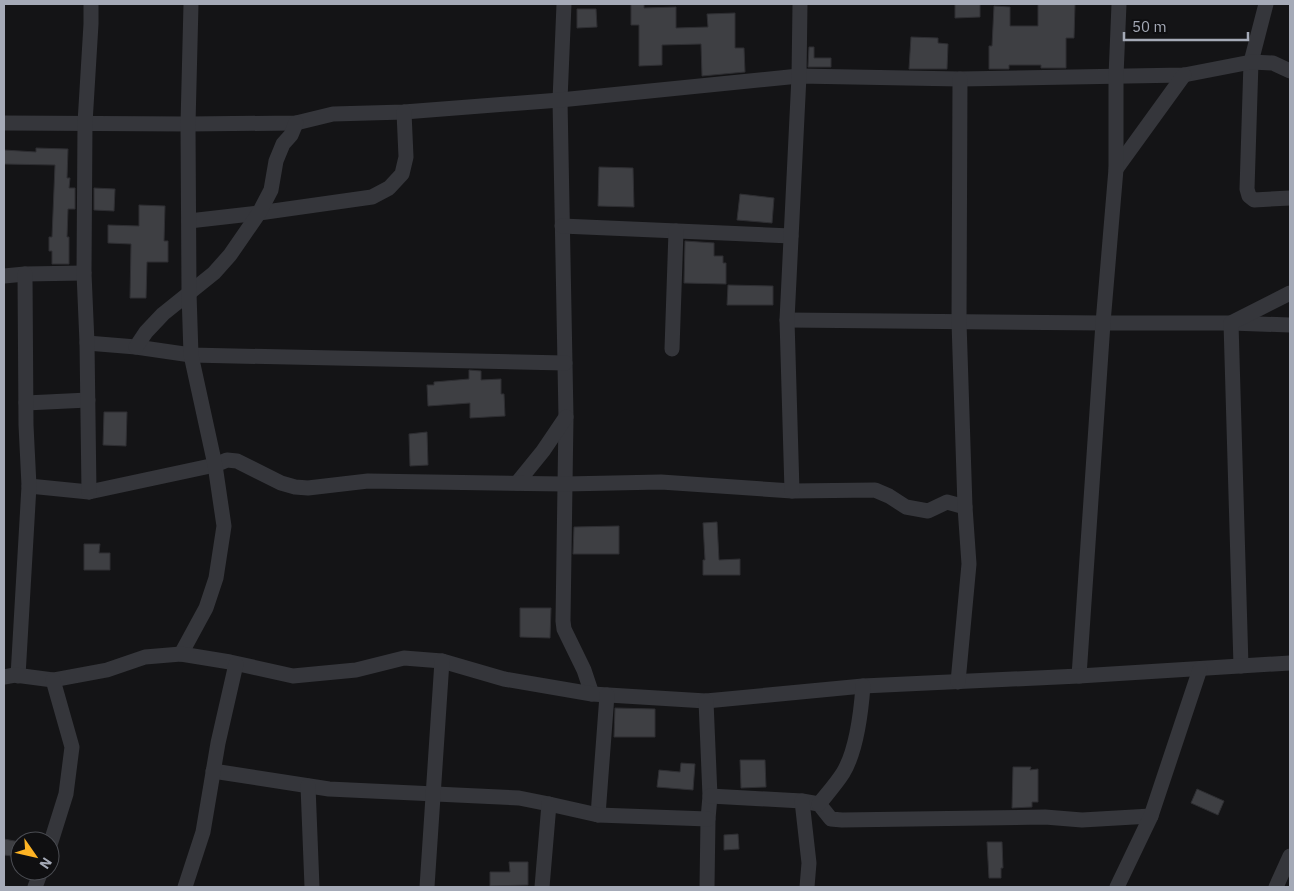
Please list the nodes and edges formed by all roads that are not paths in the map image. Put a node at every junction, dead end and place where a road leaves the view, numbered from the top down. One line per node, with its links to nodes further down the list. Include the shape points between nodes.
1 (91, 4): 16 (street)
2 (191, 4): 18 (street)
3 (564, 4): 13 (street)
4 (800, 4): 10 (street)
5 (1118, 4): 11 (street)
6 (1266, 4): 7 (street)
7 (1252, 62): 8 (street, via 1273,63); 9 (street); 20 (street, via 1247,189 1254,200)
8 (1290, 71)
9 (1184, 75): 11 (street); 19 (street)
10 (799, 76): 12 (street); 13 (street); 25 (street)
11 (1116, 76): 12 (street); 19 (street)
12 (960, 79): 32 (street)
13 (560, 100): 14 (street); 23 (street)
14 (404, 112): 17 (street, via 333,114); 21 (street, via 406,157 402,174 389,188 372,197)
15 (4, 123): 16 (street)
16 (85, 123): 18 (street); 26 (street)
17 (296, 123): 18 (street); 21 (street, via 276,161 271,190)
18 (188, 124): 22 (street)
19 (1116, 170): 33 (street)
20 (1290, 198)
21 (259, 213): 22 (street); 29 (street, via 230,255)
22 (188, 220): 29 (street)
23 (562, 226): 24 (street); 40 (street)
24 (676, 231): 25 (street); 38 (street)
25 (791, 236): 31 (street)
26 (84, 273): 27 (street); 36 (street)
27 (25, 274): 28 (street); 42 (street)
28 (4, 276)
29 (189, 293): 37 (street, via 163,314); 39 (street)
30 (1290, 293): 34 (street)
31 (787, 320): 32 (street); 48 (street)
32 (959, 322): 33 (street); 50 (street)
33 (1102, 323): 34 (street); 58 (street)
34 (1231, 323): 35 (street); 55 (street)
35 (1290, 325)
36 (87, 343): 37 (street); 41 (street)
37 (136, 347): 39 (street)
38 (672, 349)
39 (191, 355): 40 (street); 44 (street)
40 (565, 363): 43 (street)
41 (88, 400): 42 (street); 49 (street)
42 (26, 403): 47 (street)
43 (566, 417): 45 (street); 46 (street)
44 (215, 465): 45 (street, via 227,460 237,461 281,483 308,488 368,481); 49 (street); 51 (street, via 224,526 216,578 206,608)
45 (516, 483): 46 (street)
46 (565, 484): 48 (street, via 661,482); 62 (street, via 564,629)
47 (29, 486): 49 (street); 57 (street)
48 (792, 491): 50 (street, via 875,490 906,507 928,511 947,502)
49 (89, 492)
50 (965, 507): 60 (street, via 969,564)
51 (181, 654): 54 (street); 59 (street, via 146,657 107,670)
52 (442, 661): 54 (street, via 404,658 356,670 293,676); 62 (street, via 504,679); 66 (street)
53 (1290, 663): 55 (street)
54 (236, 664): 64 (street)
55 (1241, 666): 56 (street)
56 (1200, 669): 58 (street); 72 (street)
57 (11, 676): 59 (street)
58 (1078, 676): 60 (street)
59 (53, 680): 74 (street, via 72,746 66,794)
60 (958, 682): 61 (street)
61 (863, 686): 63 (street); 70 (street, via 851,756 843,773)
62 (599, 694): 63 (street); 71 (street)
63 (706, 700): 67 (street)
64 (213, 772): 65 (street); 76 (street, via 203,832)
65 (308, 786): 66 (street); 77 (street)
66 (433, 794): 69 (street, via 519,798); 78 (street)
67 (710, 796): 68 (street); 73 (street)
68 (802, 801): 70 (street); 81 (street, via 809,863)
69 (549, 804): 71 (street); 79 (street)
70 (819, 804): 72 (street, via 831,818 842,820 1045,817 1082,820)
71 (598, 815): 73 (street)
72 (1151, 816): 82 (street)
73 (708, 819): 80 (street)
74 (54, 831)
75 (1290, 856): 83 (street)
76 (185, 887)
77 (312, 887)
78 (427, 887)
79 (542, 887)
80 (707, 887)
81 (807, 887)
82 (1117, 887)
83 (1276, 887)

